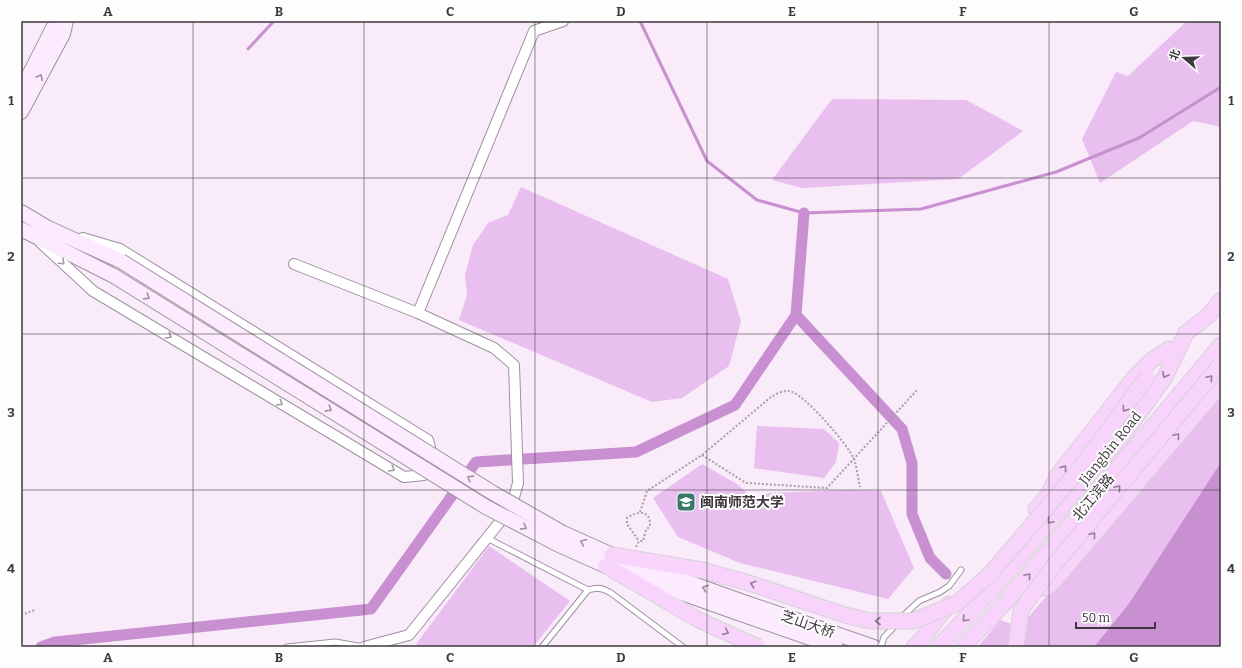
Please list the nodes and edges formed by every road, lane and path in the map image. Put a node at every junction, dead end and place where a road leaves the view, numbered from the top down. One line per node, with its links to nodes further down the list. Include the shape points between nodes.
1 (62, 21): 4 (street, via 53,28)
2 (66, 21): 5 (street, one-way to 2, via 63,34)
3 (563, 21): 12 (street, via 534,30)
4 (21, 91)
5 (21, 112)
6 (21, 208): 7 (street)
7 (26, 215): 8 (street)
8 (48, 228): 9 (street, one-way to 8, via 93,291 404,477 424,476 434,462 428,440 120,249); 24 (street, one-way to 8, bridge, via 493,493 121,261)
9 (25, 232): 24 (street, one-way to 24, bridge, via 114,276 486,507 557,544)
10 (294, 264): 12 (street)
11 (1221, 300): 13 (main road, Jiangbin Road, via 1209,316)
12 (418, 313): 23 (street, via 494,348 514,365 518,483 511,508)
13 (1186, 333): 15 (main road); 39 (main road, Jiangbin Road, one-way to 39, via 1165,377 1127,430 991,591)
14 (1221, 345): 40 (main road, 北江滨路, one-way to 14, via 1002,606)
15 (1169, 349): 24 (main road, one-way to 24, bridge, via 1078,471 990,574 956,604 913,620 870,621 702,570); 38 (main road, one-way to 15, via 954,597 982,574 1048,495 1058,475 1134,378 1152,360)
16 (1221, 364): 42 (main road, one-way to 16, bridge, via 1021,610 1032,594)
17 (1221, 384): 41 (main road, one-way to 17, via 1031,590 1047,587 1055,580)
18 (918, 389): 20 (path)
19 (702, 454): 20 (path, via 746,482 827,488); 20 (path, via 771,397 779,392 789,391 797,394 822,417); 22 (path, via 647,491)
20 (854, 459): 21 (path)
21 (860, 487)
22 (640, 512): 22 (path, via 627,518 626,524 634,537 643,541 650,520 646,514)
23 (487, 538): 26 (lane); 31 (street, via 410,635)
24 (609, 561): 27 (street, bridge); 34 (main road, one-way to 34, bridge, via 699,620)
25 (961, 570): 37 (lane, via 949,586 919,601 909,610 884,638)
26 (588, 590): 32 (lane); 33 (lane, via 603,588)
27 (738, 607): 35 (street); 36 (street, 芝山大桥)
28 (35, 610): 29 (path)
29 (21, 615)
30 (287, 647): 31 (lane, via 335,642)
31 (364, 647)
32 (542, 647)
33 (683, 647)
34 (758, 647)
35 (836, 647)
36 (874, 647)
37 (880, 647)
38 (914, 647)
39 (938, 647)
40 (963, 647)
41 (976, 647)
42 (1016, 647)

